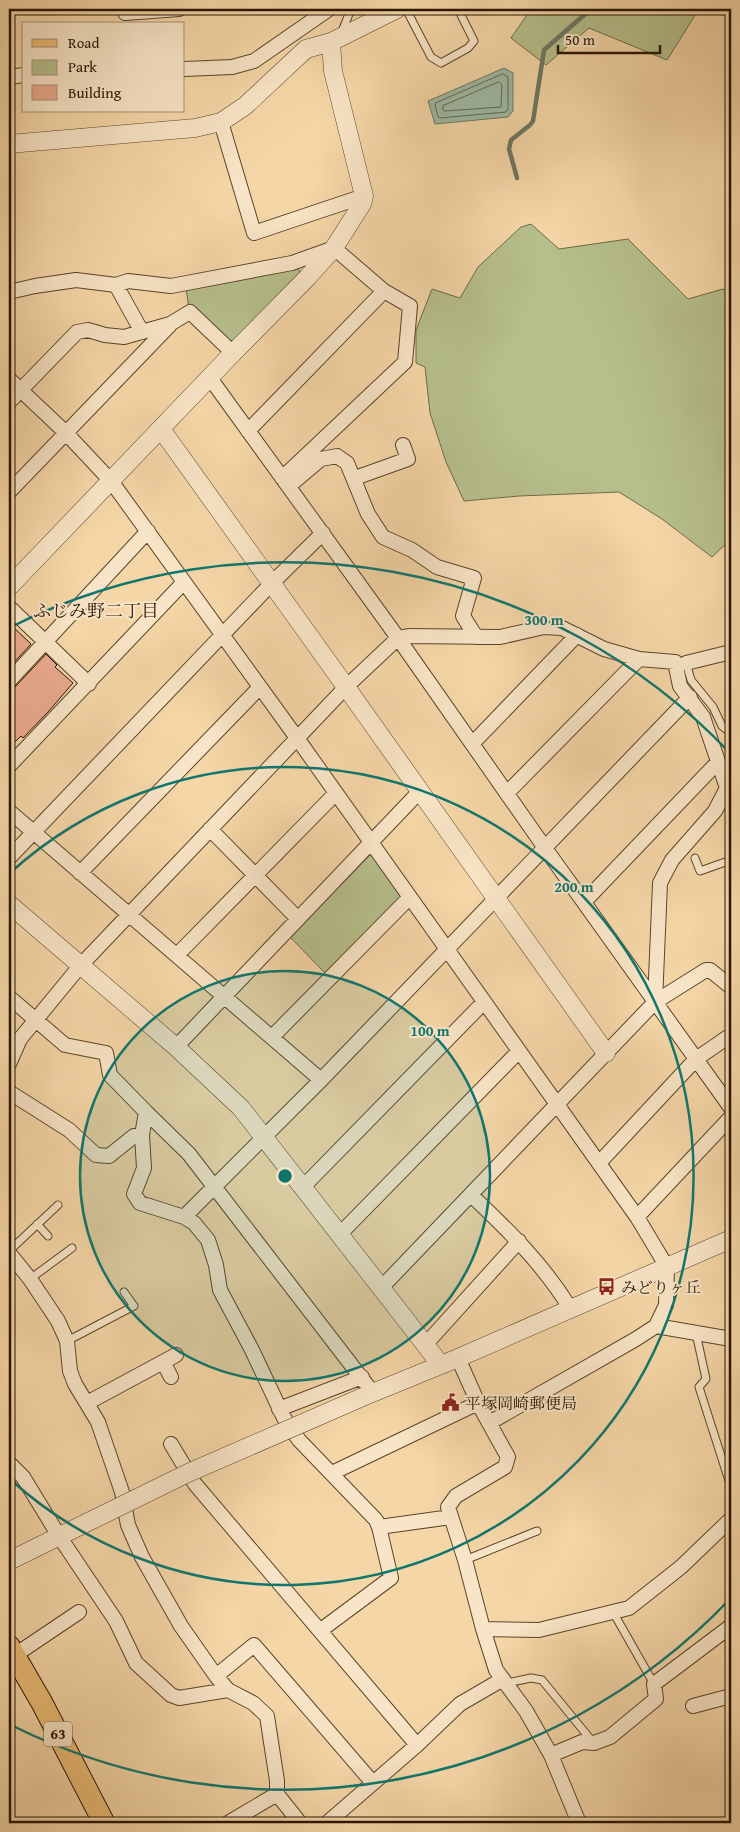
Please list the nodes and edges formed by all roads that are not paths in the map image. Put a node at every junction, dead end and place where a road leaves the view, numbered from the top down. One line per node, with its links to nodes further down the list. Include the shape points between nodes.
1 (178, 9): 7 (street)
2 (328, 9): 9 (street, via 254,62 232,67)
3 (351, 9): 8 (lane)
4 (397, 9): 8 (street)
5 (406, 9): 6 (lane, via 431,58 441,63 474,41)
6 (458, 9)
7 (125, 15)
8 (336, 39): 12 (street, via 306,49 245,106); 14 (street, via 332,71)
9 (185, 69)
10 (22, 75): 11 (street)
11 (9, 76)
12 (221, 122): 13 (street, via 195,128); 14 (street, via 254,233)
13 (9, 144)
14 (364, 196): 15 (street)
15 (334, 248): 16 (street, via 292,263 171,286 128,282); 17 (street); 21 (street)
16 (116, 285): 18 (street, via 76,280); 20 (street)
17 (384, 291): 27 (street); 32 (street, via 410,306 405,362)
18 (9, 292)
19 (170, 324): 20 (street); 21 (street, via 190,312); 28 (street)
20 (142, 332): 24 (street, via 124,337 88,330 77,332)
21 (233, 353): 22 (street)
22 (210, 378): 26 (street); 27 (street)
23 (9, 379): 24 (street)
24 (20, 389): 25 (street); 28 (street)
25 (9, 402)
26 (161, 429): 31 (street); 37 (street)
27 (248, 431): 32 (street)
28 (65, 432): 31 (street); 33 (street)
29 (403, 445): 30 (street, via 408,459)
30 (354, 478): 32 (street, via 347,463 337,456 320,460); 42 (street, via 368,514 382,537 412,550 438,568 474,578 463,616)
31 (111, 481): 34 (street); 38 (street)
32 (285, 482): 35 (street)
33 (9, 492)
34 (148, 531): 36 (street); 44 (street)
35 (323, 533): 37 (street); 43 (street)
36 (184, 582): 41 (street); 49 (street)
37 (272, 583): 41 (street); 50 (street)
38 (9, 587)
39 (9, 607): 44 (street)
40 (577, 634): 42 (street, via 562,628 544,627 500,637); 46 (street, via 604,649); 55 (street)
41 (222, 635): 51 (street); 63 (street)
42 (476, 637): 43 (street)
43 (398, 638): 50 (street); 55 (street)
44 (45, 642): 48 (street); 49 (street)
45 (731, 652): 47 (street)
46 (639, 659): 47 (street); 60 (street)
47 (681, 663): 52 (street, via 680,686); 53 (lane, via 713,707 722,726)
48 (9, 681)
49 (89, 684): 57 (street)
50 (346, 686): 54 (street); 58 (street)
51 (260, 687): 54 (street); 69 (street)
52 (690, 697): 56 (street, via 703,717); 65 (street)
53 (731, 733)
54 (297, 738): 59 (street); 62 (street)
55 (472, 744): 60 (street)
56 (718, 762): 73 (street); 84 (street, via 727,788 715,811 672,860 660,883)
57 (9, 766)
58 (420, 791): 64 (street); 72 (street)
59 (336, 793): 64 (street); 70 (street)
60 (507, 794): 65 (street)
61 (9, 811): 63 (street)
62 (210, 829): 70 (street); 75 (street)
63 (33, 832): 66 (street); 69 (street)
64 (371, 843): 71 (street); 76 (street)
65 (545, 848): 72 (street); 73 (street)
66 (9, 858)
67 (695, 858): 68 (lane, via 700,871)
68 (731, 860)
69 (80, 872): 75 (street)
70 (255, 875): 76 (street); 78 (street)
71 (410, 897): 77 (street); 87 (street)
72 (496, 899): 77 (street); 90 (street)
73 (584, 902): 84 (street)
74 (9, 904): 79 (street)
75 (129, 915): 78 (street); 79 (street)
76 (298, 919): 81 (street)
77 (446, 950): 83 (street); 93 (street)
78 (177, 955): 81 (street)
79 (80, 966): 85 (street); 88 (street)
80 (731, 987): 84 (street, via 706,970)
81 (224, 996): 87 (street); 88 (street)
82 (9, 997): 85 (street)
83 (484, 1002): 89 (street); 103 (street)
84 (655, 1002): 90 (street); 91 (street)
85 (35, 1020): 92 (street, via 20,1039); 97 (street, via 65,1045 106,1053 110,1075)
86 (731, 1035): 91 (street)
87 (272, 1037): 93 (street)
88 (176, 1047): 100 (street, via 242,1108)
89 (519, 1051): 95 (street); 109 (street)
90 (606, 1053): 95 (street)
91 (696, 1059): 96 (street); 101 (street)
92 (9, 1064)
93 (321, 1080): 100 (street)
94 (9, 1092): 99 (street, via 69,1130 96,1155 109,1156 134,1136)
95 (557, 1105): 101 (street); 104 (street)
96 (731, 1108)
97 (146, 1112): 99 (street); 102 (street, via 190,1154)
98 (731, 1117): 106 (street)
99 (142, 1135): 107 (street, via 144,1168 134,1194 140,1203)
100 (265, 1137): 102 (street); 103 (street)
101 (599, 1163): 106 (street)
102 (216, 1187): 107 (street); 130 (street)
103 (303, 1187): 109 (street)
104 (471, 1195): 112 (street); 117 (street)
105 (58, 1205): 108 (lane)
106 (637, 1217): 115 (street)
107 (184, 1218): 134 (street, via 194,1223 208,1240 220,1290)
108 (37, 1224): 110 (lane); 114 (lane)
109 (340, 1234): 117 (street)
110 (48, 1236)
111 (731, 1239): 115 (street)
112 (519, 1241): 119 (street, via 556,1284); 124 (street)
113 (72, 1248): 116 (lane)
114 (9, 1252): 116 (street)
115 (668, 1266): 119 (street); 120 (street, via 666,1305)
116 (30, 1279): 123 (street, via 58,1321)
117 (381, 1288): 124 (street)
118 (124, 1292): 123 (lane, via 134,1306)
119 (570, 1308): 126 (street)
120 (656, 1326): 121 (street); 135 (street)
121 (696, 1333): 122 (street); 139 (lane, via 706,1378 699,1386)
122 (731, 1339)
123 (67, 1341): 132 (street, via 70,1371)
124 (425, 1345): 128 (street)
125 (176, 1355): 127 (street)
126 (458, 1358): 128 (street); 133 (street)
127 (163, 1362): 129 (street); 132 (street)
128 (441, 1365): 131 (street)
129 (171, 1377)
130 (362, 1377): 131 (street); 134 (street)
131 (369, 1394): 144 (street, bridge, via 188,1473)
132 (87, 1403): 153 (street, via 98,1422 122,1492 128,1525 142,1557 181,1626)
133 (478, 1403): 135 (street); 138 (street)
134 (279, 1409): 138 (street, via 300,1440)
135 (489, 1424): 140 (street, via 508,1457 505,1467 456,1496 448,1507)
136 (171, 1444): 151 (street, via 195,1484)
137 (9, 1463): 144 (street, via 23,1477)
138 (332, 1473): 142 (street)
139 (731, 1487)
140 (451, 1517): 142 (street); 146 (street)
141 (731, 1519): 148 (street, via 674,1573 629,1608)
142 (379, 1527): 151 (street, via 391,1578)
143 (537, 1531): 146 (lane)
144 (59, 1536): 145 (street); 156 (street, via 116,1621 136,1663 170,1695 179,1698)
145 (9, 1560)
146 (465, 1560): 150 (street)
147 (79, 1612): 152 (street)
148 (613, 1612): 150 (street, via 539,1630); 155 (lane)
149 (731, 1626): 155 (street)
150 (483, 1629): 154 (street, via 496,1670)
151 (321, 1630): 160 (street)
152 (12, 1651): 164 (main road, 63)
153 (216, 1676): 156 (street); 162 (street, via 254,1645)
154 (505, 1681): 159 (lane, via 542,1680); 160 (street, via 460,1704); 161 (street)
155 (654, 1684): 159 (street, via 656,1699 610,1737)
156 (228, 1690): 163 (street, via 253,1703 267,1716)
157 (731, 1696): 158 (street)
158 (693, 1706)
159 (594, 1743): 161 (street, via 582,1742)
160 (418, 1744): 162 (street)
161 (551, 1755): 168 (street)
162 (373, 1783): 167 (street)
163 (277, 1794): 165 (street); 166 (street)
164 (104, 1823)
165 (228, 1823)
166 (300, 1823)
167 (327, 1823)
168 (578, 1823)

